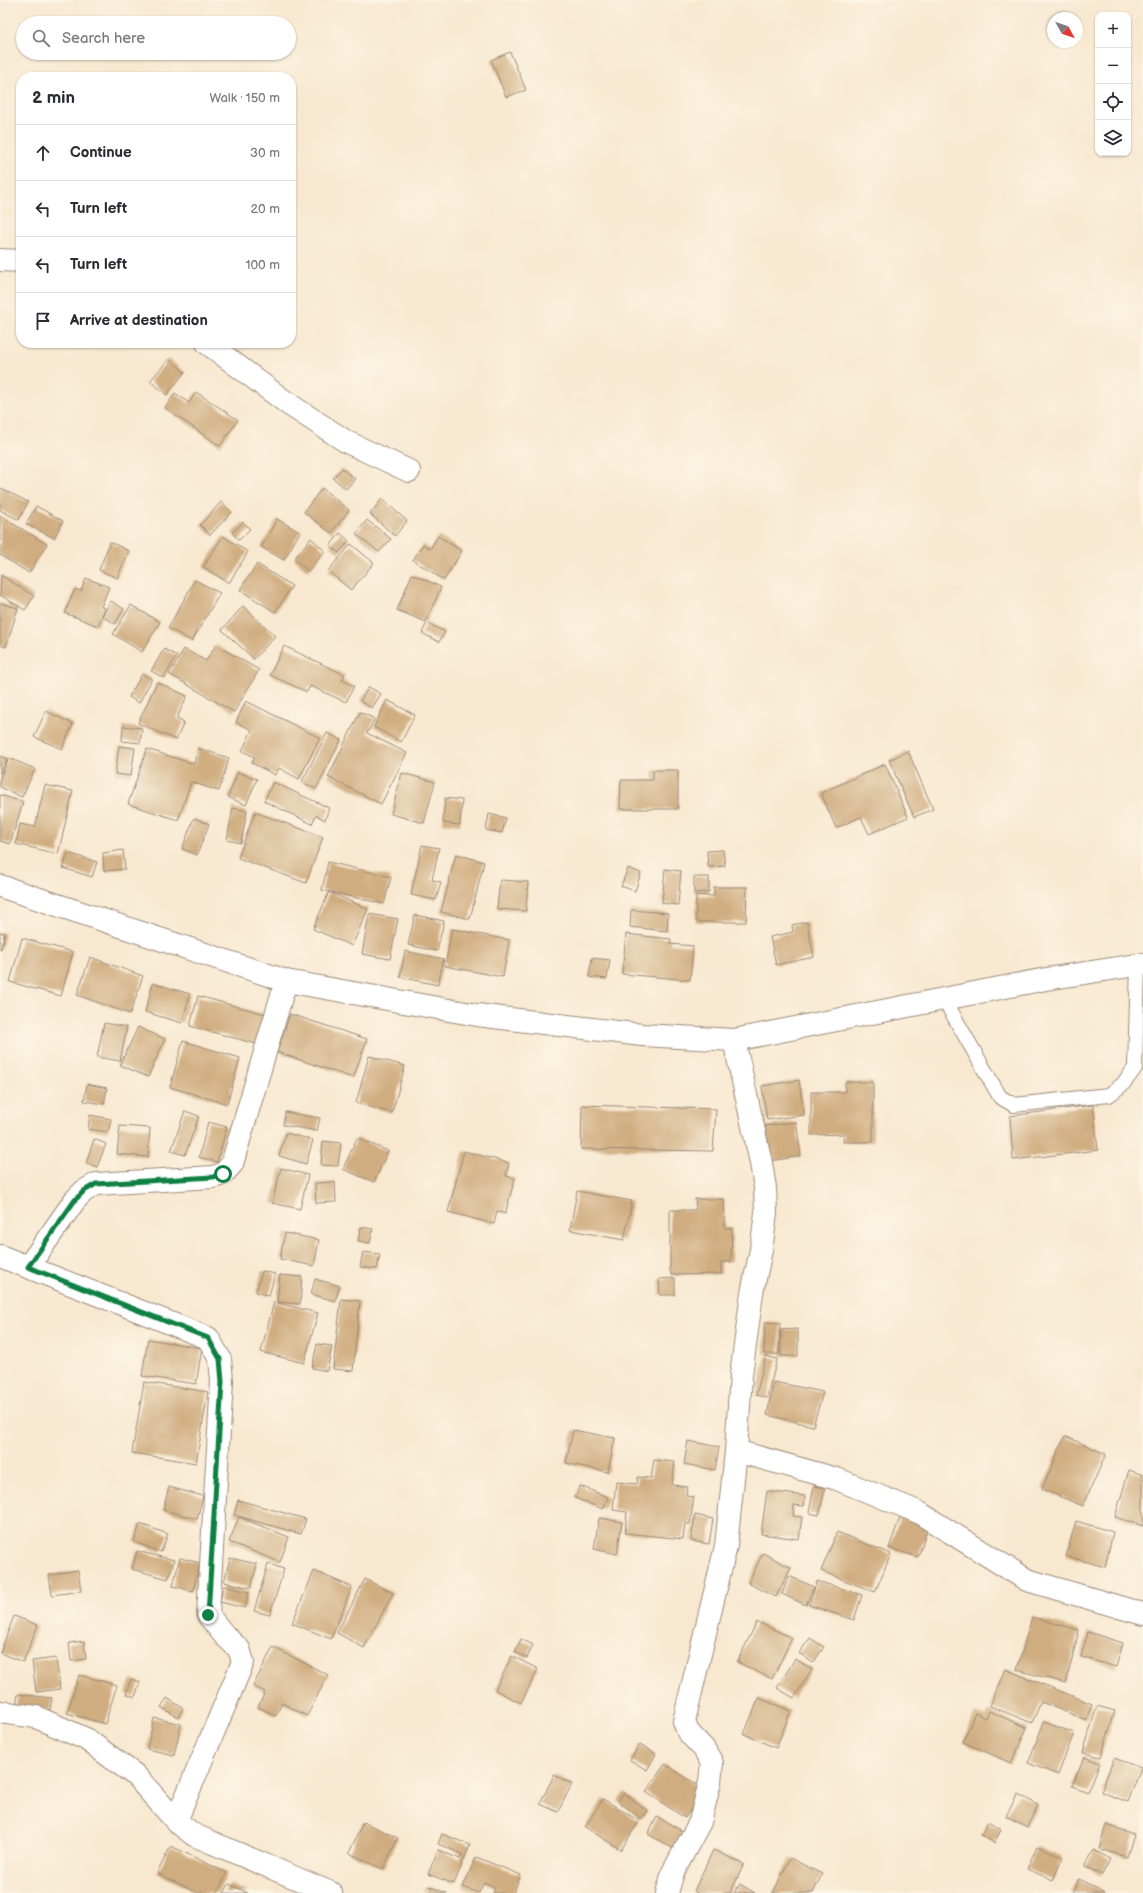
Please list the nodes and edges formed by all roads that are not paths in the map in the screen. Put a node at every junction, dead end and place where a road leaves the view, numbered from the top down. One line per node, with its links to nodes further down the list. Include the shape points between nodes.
1 (0, 260): 2 (street)
2 (16, 261)
3 (214, 348): 4 (street, via 287,403 348,442)
4 (409, 471)
5 (0, 886): 7 (street)
6 (1141, 964): 8 (street); 8 (lane, via 1135,1068 1123,1084 1109,1095 1014,1105 1000,1097)
7 (286, 981): 9 (street, via 477,1015 642,1035); 11 (street, via 232,1164 228,1169 223,1174 213,1177 96,1184 75,1200)
8 (944, 999): 9 (street)
9 (734, 1040): 12 (street, via 761,1163 766,1214 741,1375)
10 (0, 1256): 11 (street)
11 (28, 1267): 15 (street, via 208,1338 220,1359 222,1382 208,1615 224,1636 239,1649 243,1662)
12 (736, 1451): 13 (street, via 837,1479 918,1512 1027,1580); 17 (street, via 726,1546 684,1721 688,1732 704,1749 712,1763 710,1782 700,1822 674,1872)
13 (1143, 1614)
14 (0, 1712): 15 (street, via 36,1718 86,1739 135,1776)
15 (176, 1821): 16 (street, via 194,1834)
16 (331, 1893)
17 (667, 1893)

